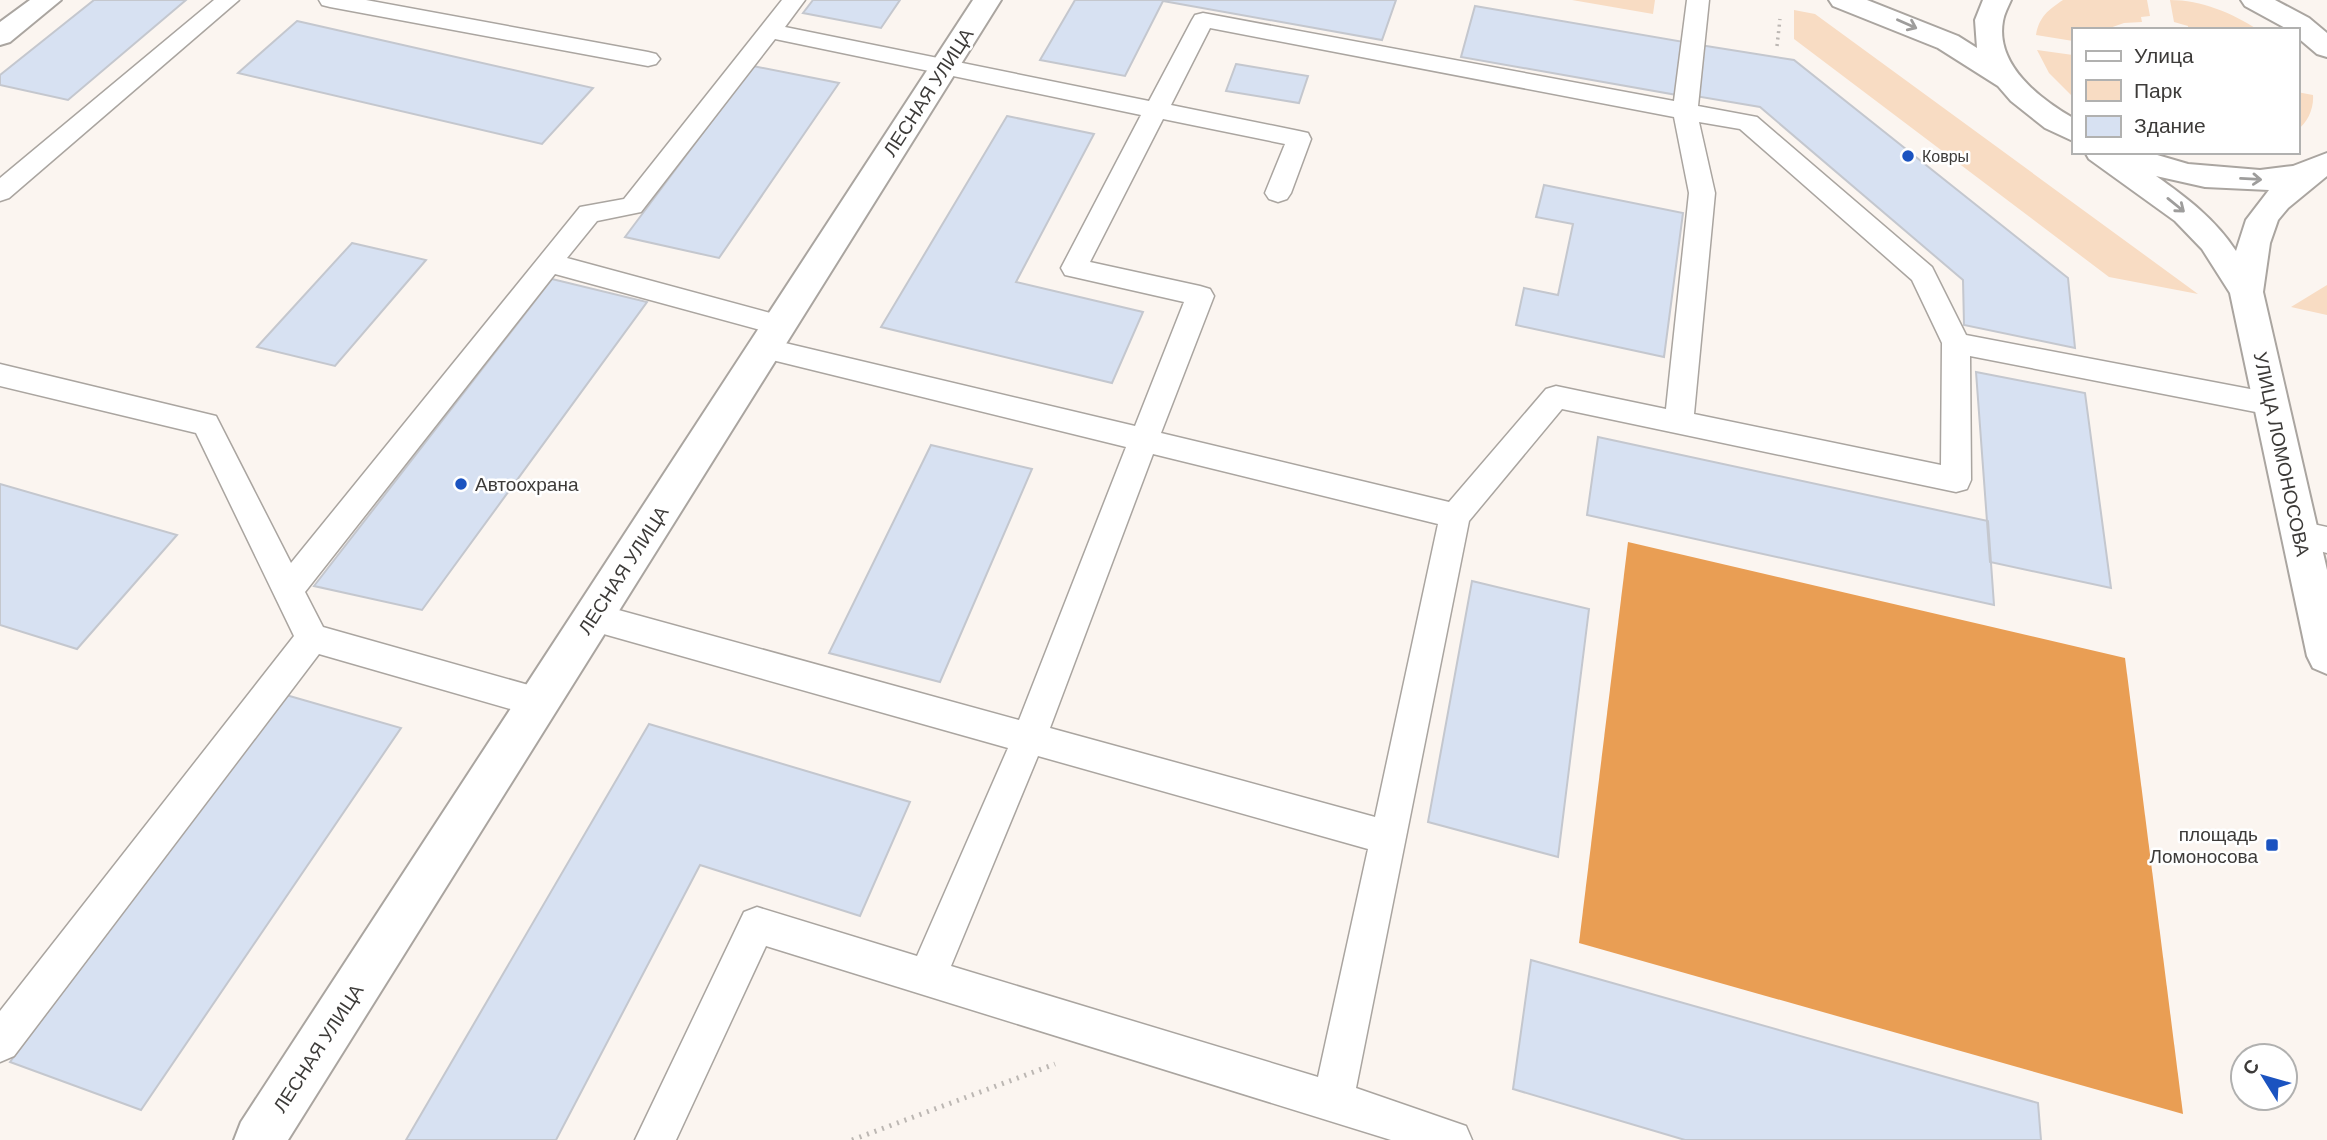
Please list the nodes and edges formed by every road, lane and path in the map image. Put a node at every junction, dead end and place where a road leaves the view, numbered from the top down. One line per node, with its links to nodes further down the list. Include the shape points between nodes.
1 (47, 0): 12 (main road)
2 (228, 0): 24 (lane)
3 (330, 0): 15 (lane)
4 (794, 0): 11 (lane)
5 (987, 0): 16 (main road, ЛЕСНАЯ УЛИЦА)
6 (1698, 0): 19 (lane)
7 (1843, 0): 17 (main road, one-way to 17, via 1948,42)
8 (1997, 0): 17 (main road, via 1987,15 1987,43)
9 (2255, 0): 14 (main road, via 2299,24)
10 (1780, 19): 13 (path)
11 (770, 31): 16 (lane); 26 (lane, via 632,206 589,213)
12 (0, 36)
13 (1777, 46)
14 (2327, 48)
15 (648, 59)
16 (944, 68): 18 (lane); 28 (main road, ЛЕСНАЯ УЛИЦА)
17 (2006, 79): 20 (main road)
18 (1156, 110): 19 (lane, via 1203,20); 25 (lane, via 1299,139); 33 (lane, via 1074,268 1200,296)
19 (1685, 111): 29 (lane, via 1748,123 1923,274); 32 (lane, via 1702,193)
20 (2065, 128)
21 (2103, 154): 27 (main road, one-way to 27, via 2186,213 2213,241)
22 (2120, 154): 23 (main road, one-way to 23, via 2187,174 2261,180)
23 (2320, 167): 27 (main road, via 2276,201 2264,218 2255,238)
24 (0, 192)
25 (1278, 192)
26 (549, 263): 28 (lane); 36 (lane)
27 (2246, 292): 31 (main road, УЛИЦА ЛОМОНОСОВА)
28 (772, 337): 33 (lane); 37 (main road, ЛЕСНАЯ УЛИЦА)
29 (1956, 343): 31 (lane); 32 (lane, via 1956,480)
30 (0, 375): 36 (lane, via 206,424)
31 (2271, 404): 35 (main road, УЛИЦА ЛОМОНОСОВА)
32 (1679, 422): 34 (lane, via 1556,397)
33 (1144, 440): 34 (lane); 41 (lane)
34 (1455, 516): 42 (lane)
35 (2313, 537): 39 (main road, УЛИЦА ЛОМОНОСОВА)
36 (288, 590): 38 (lane)
37 (593, 617): 40 (main road, ЛЕСНАЯ УЛИЦА); 41 (lane)
38 (312, 638): 40 (lane); 45 (lane)
39 (2327, 656)
40 (538, 702): 47 (main road, ЛЕСНАЯ УЛИЦА)
41 (1029, 738): 42 (lane); 43 (lane)
42 (1389, 838): 46 (lane)
43 (927, 978): 44 (lane); 48 (lane, via 757,925)
44 (1125, 1038): 46 (lane); 49 (path)
45 (0, 1042)
46 (1333, 1101): 50 (lane)
47 (259, 1140)
48 (655, 1140)
49 (852, 1140)
50 (1452, 1140)

